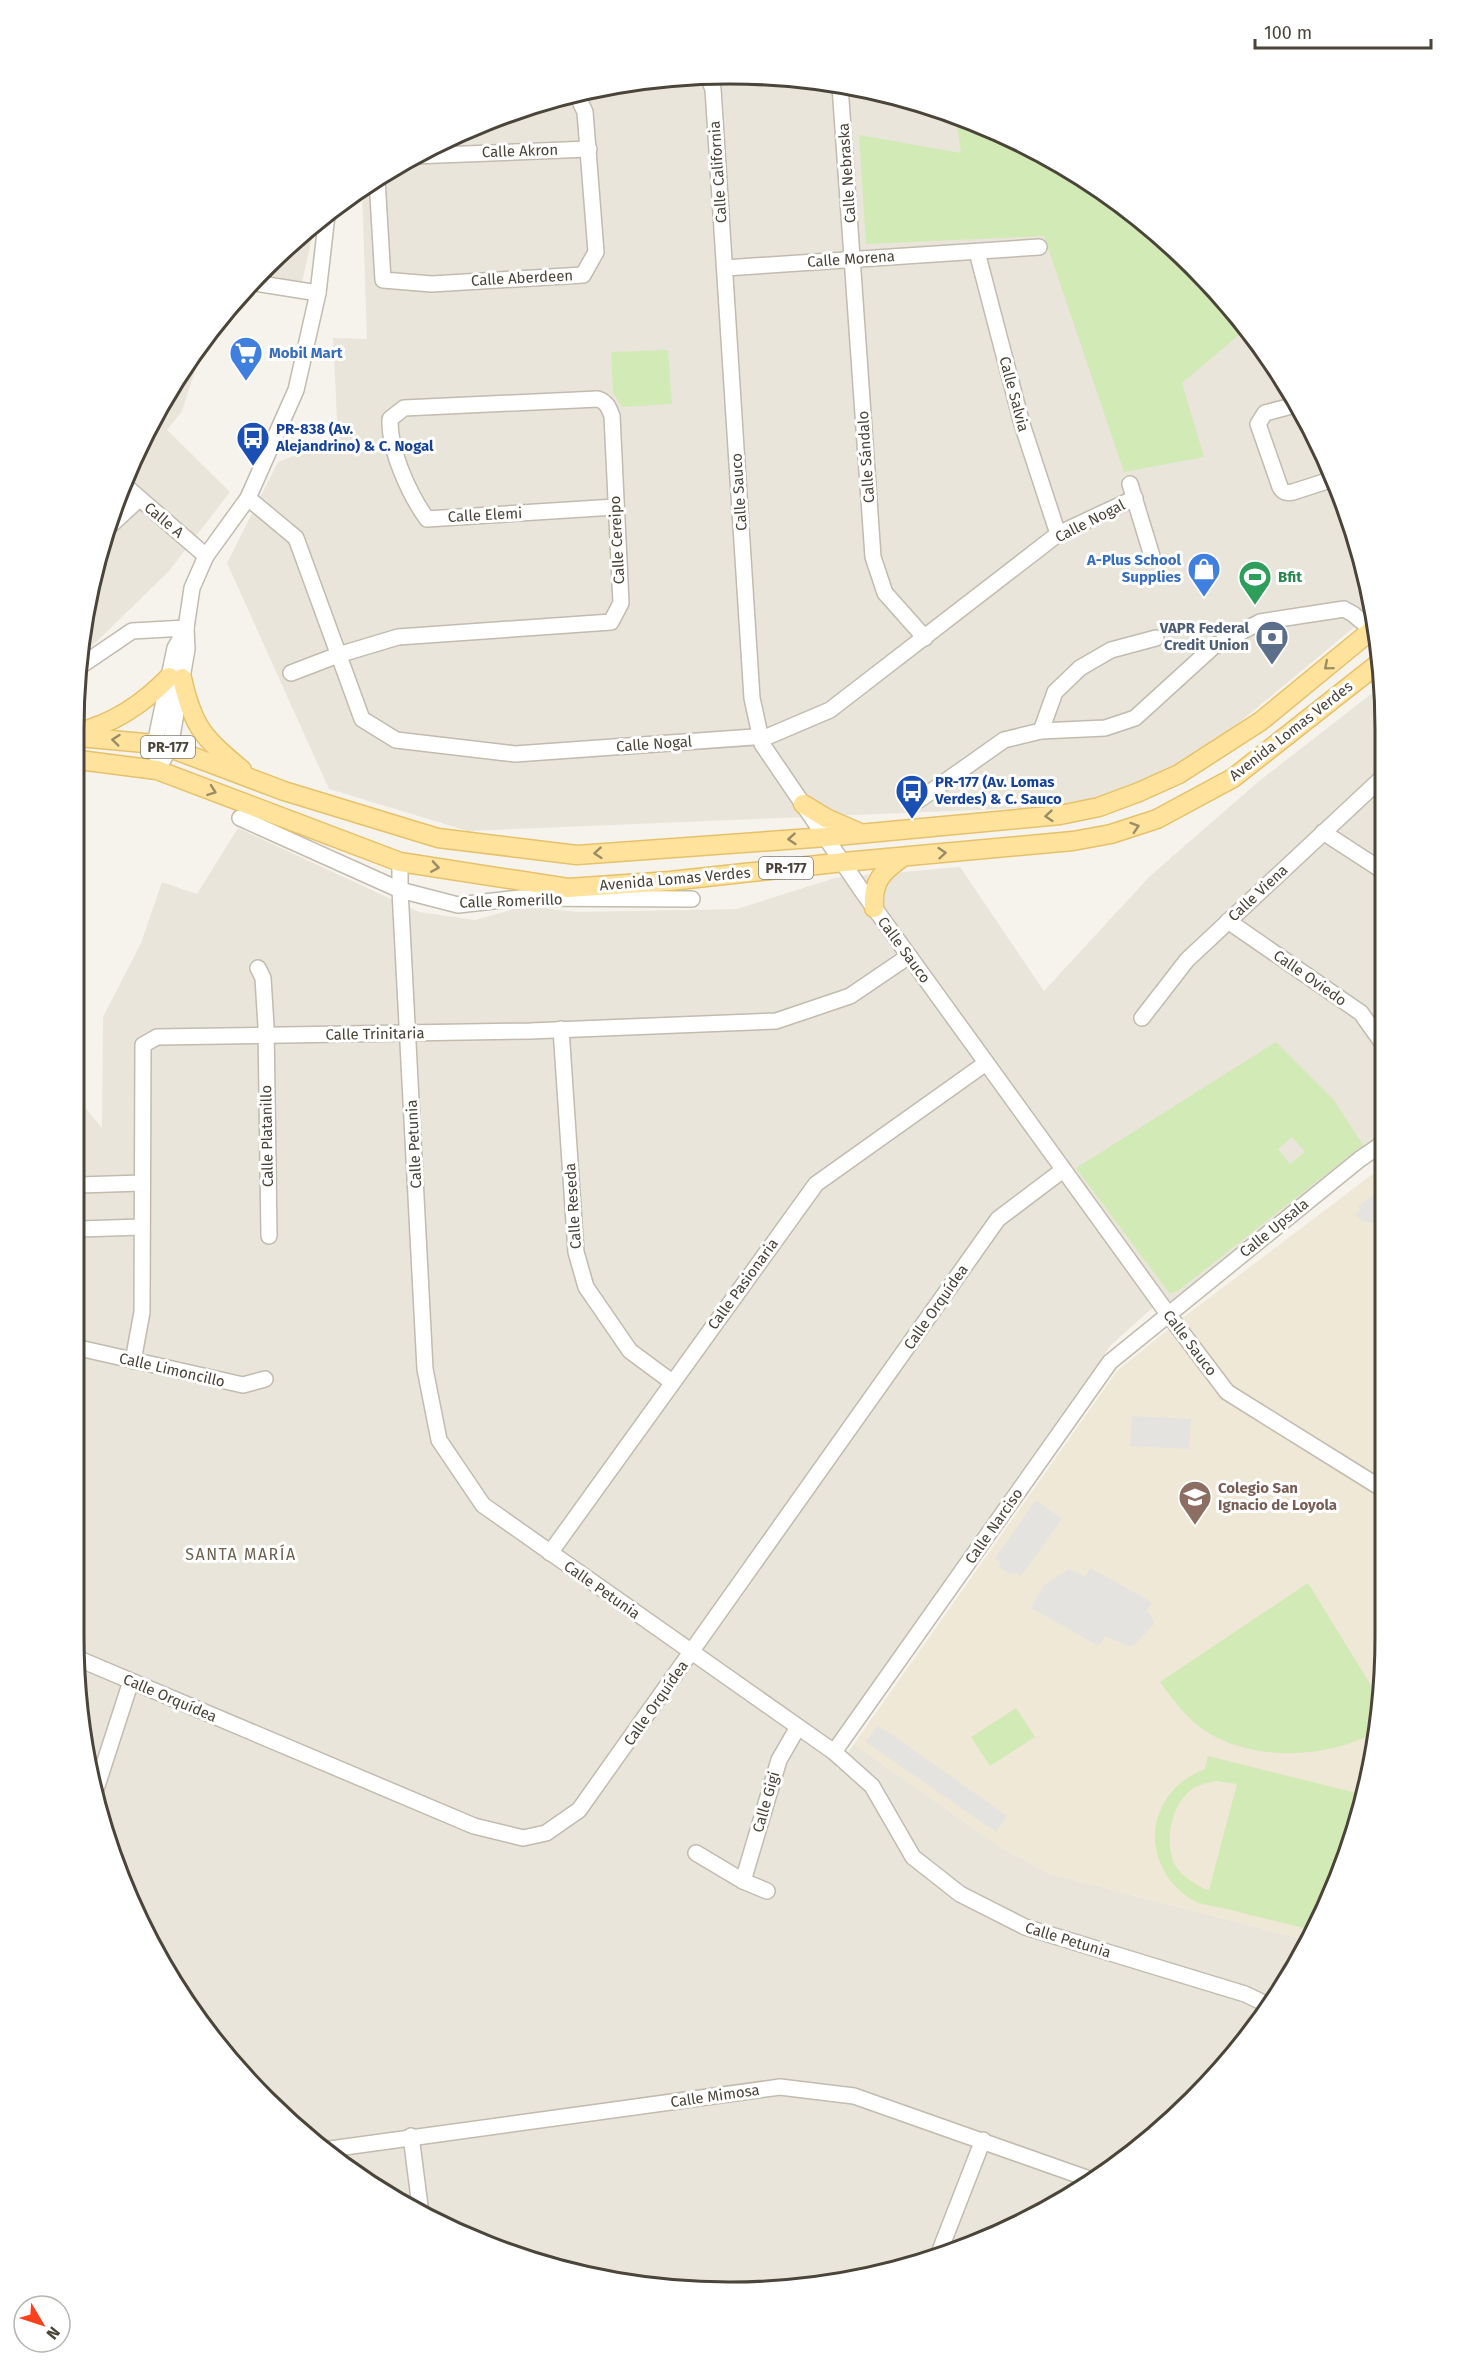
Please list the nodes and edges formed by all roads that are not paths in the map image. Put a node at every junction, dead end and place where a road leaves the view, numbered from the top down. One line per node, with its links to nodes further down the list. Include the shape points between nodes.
1 (711, 84): 11 (street, Calle California)
2 (841, 94): 10 (street, Calle Nebraska)
3 (580, 102): 4 (street, Calle Aberdeen)
4 (589, 149): 5 (street, Calle Akron); 6 (street, Calle Aberdeen, via 596,252 584,275 432,284 383,280)
5 (436, 155)
6 (378, 189)
7 (326, 226): 13 (street)
8 (1039, 247): 9 (street, Calle Morena)
9 (977, 252): 10 (street, Calle Morena); 22 (street, Calle Salvia, via 1022,424)
10 (853, 259): 11 (street, Calle Morena); 28 (street, Calle Sándalo, via 873,557 885,593)
11 (725, 268): 37 (street, Calle Sauco, via 752,698)
12 (262, 284): 13 (street)
13 (318, 293): 18 (street, via 296,390)
14 (1289, 407): 16 (street, via 1265,413 1258,424 1280,487 1287,493)
15 (390, 419): 20 (street, Calle Elemi, via 390,433 412,498 427,519); 20 (street, Calle Cereipo, via 404,408 603,400 612,416)
16 (1326, 481)
17 (130, 490): 19 (street, Calle A)
18 (248, 498): 23 (street); 30 (street, Calle Nogal, via 296,538)
19 (139, 499): 21 (street); 23 (street, Calle A)
20 (615, 507): 30 (street, Calle Cereipo, via 621,603 611,622 398,637)
21 (120, 517)
22 (1058, 534): 24 (street, Calle Nogal, via 1132,491); 28 (street, Calle Nogal)
23 (206, 556): 26 (street, via 192,588)
24 (1152, 556)
25 (1366, 624): 36 (street, via 1344,609 1260,621 1213,647 1135,718 1105,728)
26 (186, 628): 31 (street, via 132,631); 34 (street, via 175,648)
27 (1367, 633): 48 (main road, Avenida Lomas Verdes / PR-177, one-way to 48, via 1261,721 1179,774 1139,792 1099,807 1060,815)
28 (925, 638): 37 (street, Calle Nogal, via 830,710)
29 (1156, 638): 36 (street, via 1111,650 1080,668 1055,692)
30 (338, 656): 33 (street); 37 (street, Calle Nogal, via 362,719 396,740 515,754)
31 (88, 661)
32 (1372, 669): 50 (main road, Avenida Lomas Verdes / PR-177, one-way to 32, via 1073,841 1157,819 1233,778)
33 (291, 673)
34 (176, 677): 35 (main road, via 130,712); 39 (street); 42 (main road, via 201,732)
35 (84, 730)
36 (1041, 731): 44 (street, via 1004,740)
37 (760, 737): 45 (street, Calle Sauco)
38 (84, 738): 39 (main road, Avenida Lomas Verdes / PR-177, one-way to 38)
39 (162, 746): 41 (street); 42 (main road, Avenida Lomas Verdes / PR-177)
40 (84, 761): 41 (main road, Avenida Lomas Verdes / PR-177)
41 (157, 771): 51 (main road, Avenida Lomas Verdes / PR-177, one-way to 51)
42 (252, 779): 49 (main road, Avenida Lomas Verdes / PR-177, one-way to 42, via 577,855 438,838)
43 (1375, 784): 47 (street, Calle Viena)
44 (919, 800)
45 (803, 804): 48 (main road); 49 (street, Calle Sauco)
46 (240, 818): 54 (street, Calle Romerillo)
47 (1323, 832): 53 (street); 57 (street, Calle Viena)
48 (862, 834): 49 (main road, Avenida Lomas Verdes / PR-177)
49 (826, 837): 52 (street, Calle Sauco)
50 (903, 857): 52 (main road, Avenida Lomas Verdes / PR-177); 56 (main road, via 878,881 873,893)
51 (400, 862): 52 (main road, Avenida Lomas Verdes / PR-177, one-way to 52, via 568,888); 54 (street, Calle Petunia)
52 (844, 862): 56 (street, Calle Sauco)
53 (1375, 867)
54 (400, 890): 55 (street, Calle Romerillo, via 458,905 520,897); 62 (street, Calle Petunia)
55 (692, 899)
56 (874, 908): 58 (street, Calle Sauco)
57 (1228, 921): 60 (street, Calle Viena, via 1187,960); 63 (street, Calle Oviedo, via 1361,1013)
58 (909, 956): 61 (street, Calle Trinitaria, via 850,996 776,1021); 65 (street, Calle Sauco)
59 (258, 968): 64 (street, Calle Platanillo, via 263,978)
60 (1142, 1018)
61 (561, 1029): 62 (street, Calle Trinitaria); 77 (street, Calle Reseda, via 576,1251 586,1287 630,1350)
62 (408, 1033): 64 (street, Calle Trinitaria); 79 (street, Calle Petunia, via 425,1369 439,1440 483,1505)
63 (1375, 1033)
64 (266, 1037): 68 (street, Calle Trinitaria, via 157,1037 143,1045); 72 (street, Calle Platanillo)
65 (986, 1063): 67 (street, Calle Sauco); 77 (street, Calle Pasionaria, via 816,1185)
66 (1375, 1149): 73 (street, Calle Upsala)
67 (1063, 1170): 73 (street, Calle Sauco); 80 (street, Calle Orquídea, via 998,1219)
68 (142, 1183): 69 (street); 70 (street, Calle Trinitaria)
69 (84, 1185)
70 (142, 1227): 71 (street); 75 (street, Calle Trinitaria, via 142,1312)
71 (84, 1229)
72 (269, 1236)
73 (1168, 1314): 78 (street, Calle Sauco, via 1227,1392); 84 (street, Calle Narciso, via 1110,1362)
74 (84, 1349): 75 (street, Calle Limoncillo)
75 (133, 1361): 76 (street, Calle Limoncillo, via 243,1386)
76 (265, 1380)
77 (672, 1382): 79 (street, Calle Pasionaria)
78 (1375, 1484)
79 (550, 1554): 80 (street, Calle Petunia)
80 (691, 1653): 82 (street, Calle Orquídea, via 579,1810 546,1833 523,1838 474,1826); 83 (street, Calle Petunia)
81 (85, 1661): 82 (street, Calle Orquídea)
82 (131, 1681): 85 (street)
83 (798, 1727): 84 (street, Calle Petunia); 87 (street, Calle Gigi, via 779,1760)
84 (834, 1752): 89 (street, Calle Petunia, via 872,1786 913,1857 960,1894 1025,1928 1245,1994)
85 (100, 1778)
86 (696, 1853): 87 (street)
87 (743, 1881): 88 (street)
88 (768, 1891)
89 (1261, 2002)
90 (411, 2136): 91 (street, Calle Mimosa, via 780,2088 854,2096); 92 (street, Calle Mimosa); 94 (street)
91 (983, 2140): 93 (street, Calle Mimosa); 95 (street)
92 (336, 2148)
93 (1083, 2176)
94 (420, 2202)
95 (943, 2246)

